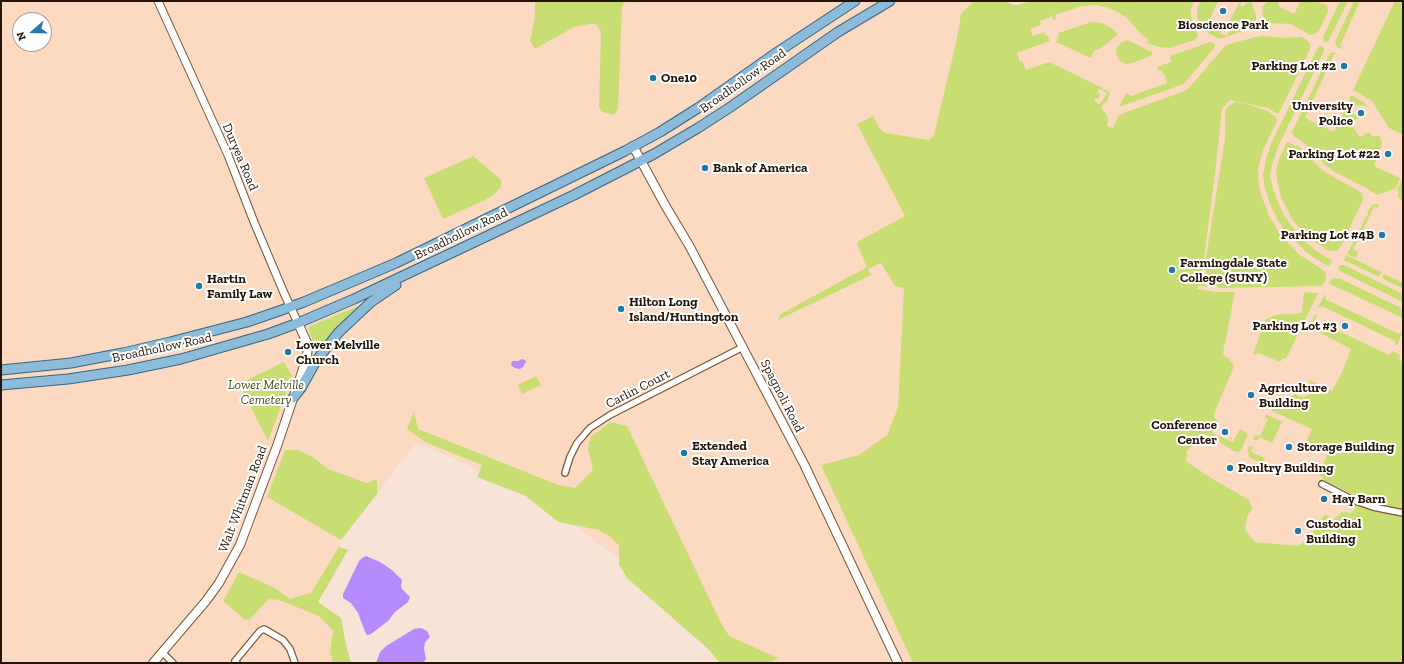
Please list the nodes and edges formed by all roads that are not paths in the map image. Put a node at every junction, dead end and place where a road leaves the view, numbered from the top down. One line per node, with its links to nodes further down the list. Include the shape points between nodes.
1 (158, 1): 7 (street, Duryea Road, via 228,155)
2 (855, 1): 4 (main road, Broadhollow Road, via 698,108)
3 (890, 1): 5 (main road, Broadhollow Road, via 838,32 698,128)
4 (633, 146): 5 (main road, Spagnoli Road); 7 (main road, Broadhollow Road, via 396,263)
5 (641, 161): 6 (main road, Broadhollow Road); 9 (main road, Spagnoli Road)
6 (421, 268): 8 (main road, Broadhollow Road); 12 (main road, via 371,302 344,327 323,351)
7 (291, 307): 8 (street, Duryea Road); 10 (main road, Broadhollow Road, via 247,322 124,353 71,363)
8 (298, 323): 11 (main road, Broadhollow Road, via 224,348 154,365 68,379); 12 (main road, Walt Whitman Road, via 308,350)
9 (743, 347): 13 (street, Carlin Court, via 610,414 590,428 577,443); 21 (main road, Spagnoli Road, via 804,464)
10 (1, 370)
11 (1, 385)
12 (294, 398): 16 (main road, Walt Whitman Road, via 233,560 206,601)
13 (565, 473)
14 (1322, 484): 15 (street, via 1353,500)
15 (1403, 513)
16 (162, 652): 17 (main road, Walt Whitman Road); 18 (street)
17 (153, 663)
18 (173, 663)
19 (236, 663): 20 (street, via 235,661 264,629 283,640 290,649)
20 (295, 663)
21 (898, 663)

